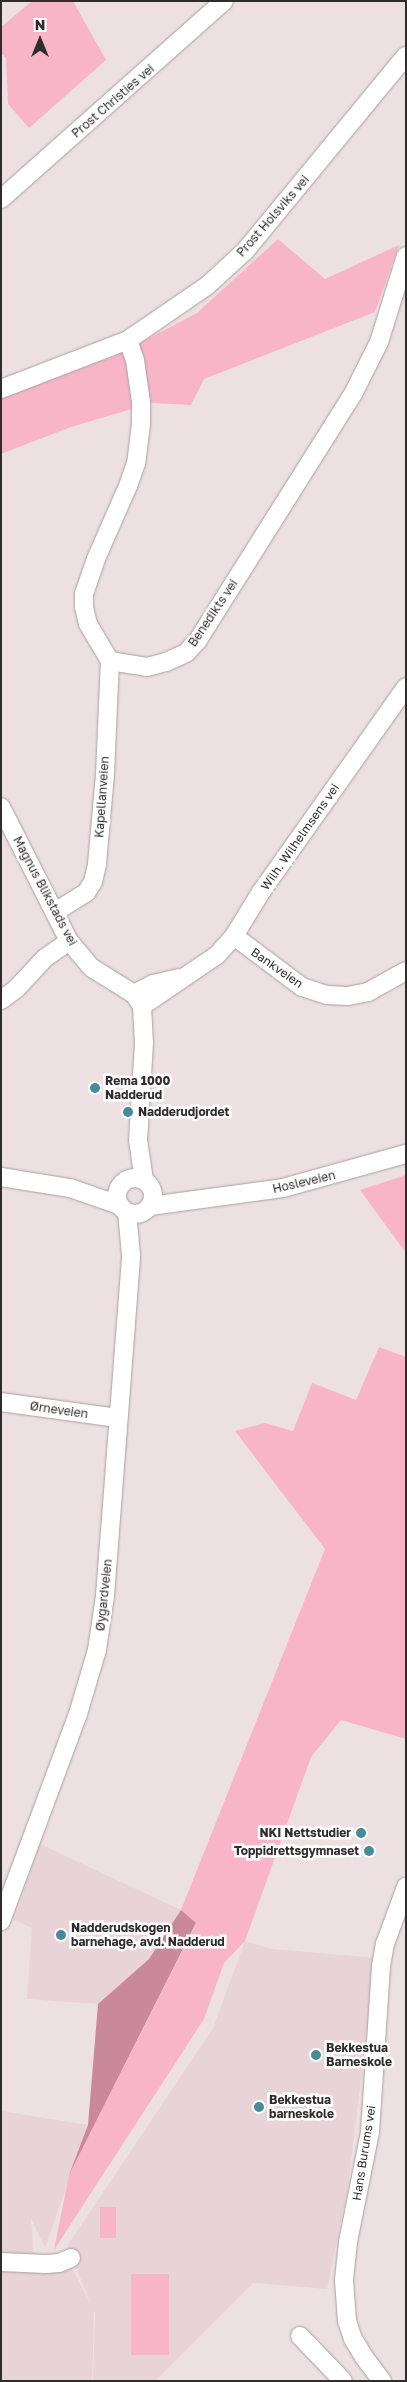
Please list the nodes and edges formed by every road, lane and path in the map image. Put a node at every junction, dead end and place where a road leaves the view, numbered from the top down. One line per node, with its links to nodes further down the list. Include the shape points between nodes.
1 (224, 1): 3 (street, Prost Christies vei)
2 (406, 56): 5 (street, Prost Holsviks vei, via 245,251 208,285)
3 (1, 199)
4 (406, 256): 7 (street, Benedikts vei, via 379,342 353,394 198,640 186,652 147,667)
5 (128, 340): 6 (street, Prost Holsviks vei); 7 (street, via 135,360 141,402 136,463 84,593 88,624)
6 (1, 389)
7 (110, 661): 10 (street, Kapellanveien, via 97,864 93,882 86,893)
8 (406, 687): 11 (street, Wilh. Wilhelmsens vei, via 261,892)
9 (1, 807): 10 (street, Magnus Blikstads vei)
10 (55, 912): 12 (street, Magnus Blikstads vei)
11 (234, 936): 13 (street, Bankveien, via 302,987 327,995 348,996 368,992); 15 (street, Wilh. Wilhelmsens vei, via 217,955 183,977 153,984)
12 (69, 941): 14 (street, via 45,958); 15 (street, Magnus Blikstads vei, via 92,968)
13 (406, 970)
14 (1, 1000)
15 (138, 1000): 18 (street, Øygardveien, via 144,1043 138,1140)
16 (406, 1154): 19 (street, Hosleveien, via 283,1188)
17 (1, 1177): 18 (street, Hosleveien, via 70,1188)
18 (131, 1191): 19 (street, Hosleveien); 20 (street, Hosleveien, via 139,1213); 20 (street, via 153,1192); 21 (street, Øygardveien)
19 (201, 1199): 20 (street, Hosleveien)
20 (148, 1208): 21 (street, Øygardveien)
21 (131, 1252): 23 (street, Øygardveien)
22 (1, 1402): 23 (street, Ørneveien)
23 (118, 1418): 25 (street, Øygardveien, via 106,1587 97,1650 78,1714)
24 (406, 1887): 30 (street, Hans Burums vei, via 386,1944 382,1966 370,2132 348,2242 344,2280 347,2320 354,2339)
25 (1, 1921)
26 (71, 2258): 27 (street, via 46,2264)
27 (1, 2262)
28 (300, 2336): 29 (street)
29 (343, 2381)
30 (382, 2381)

